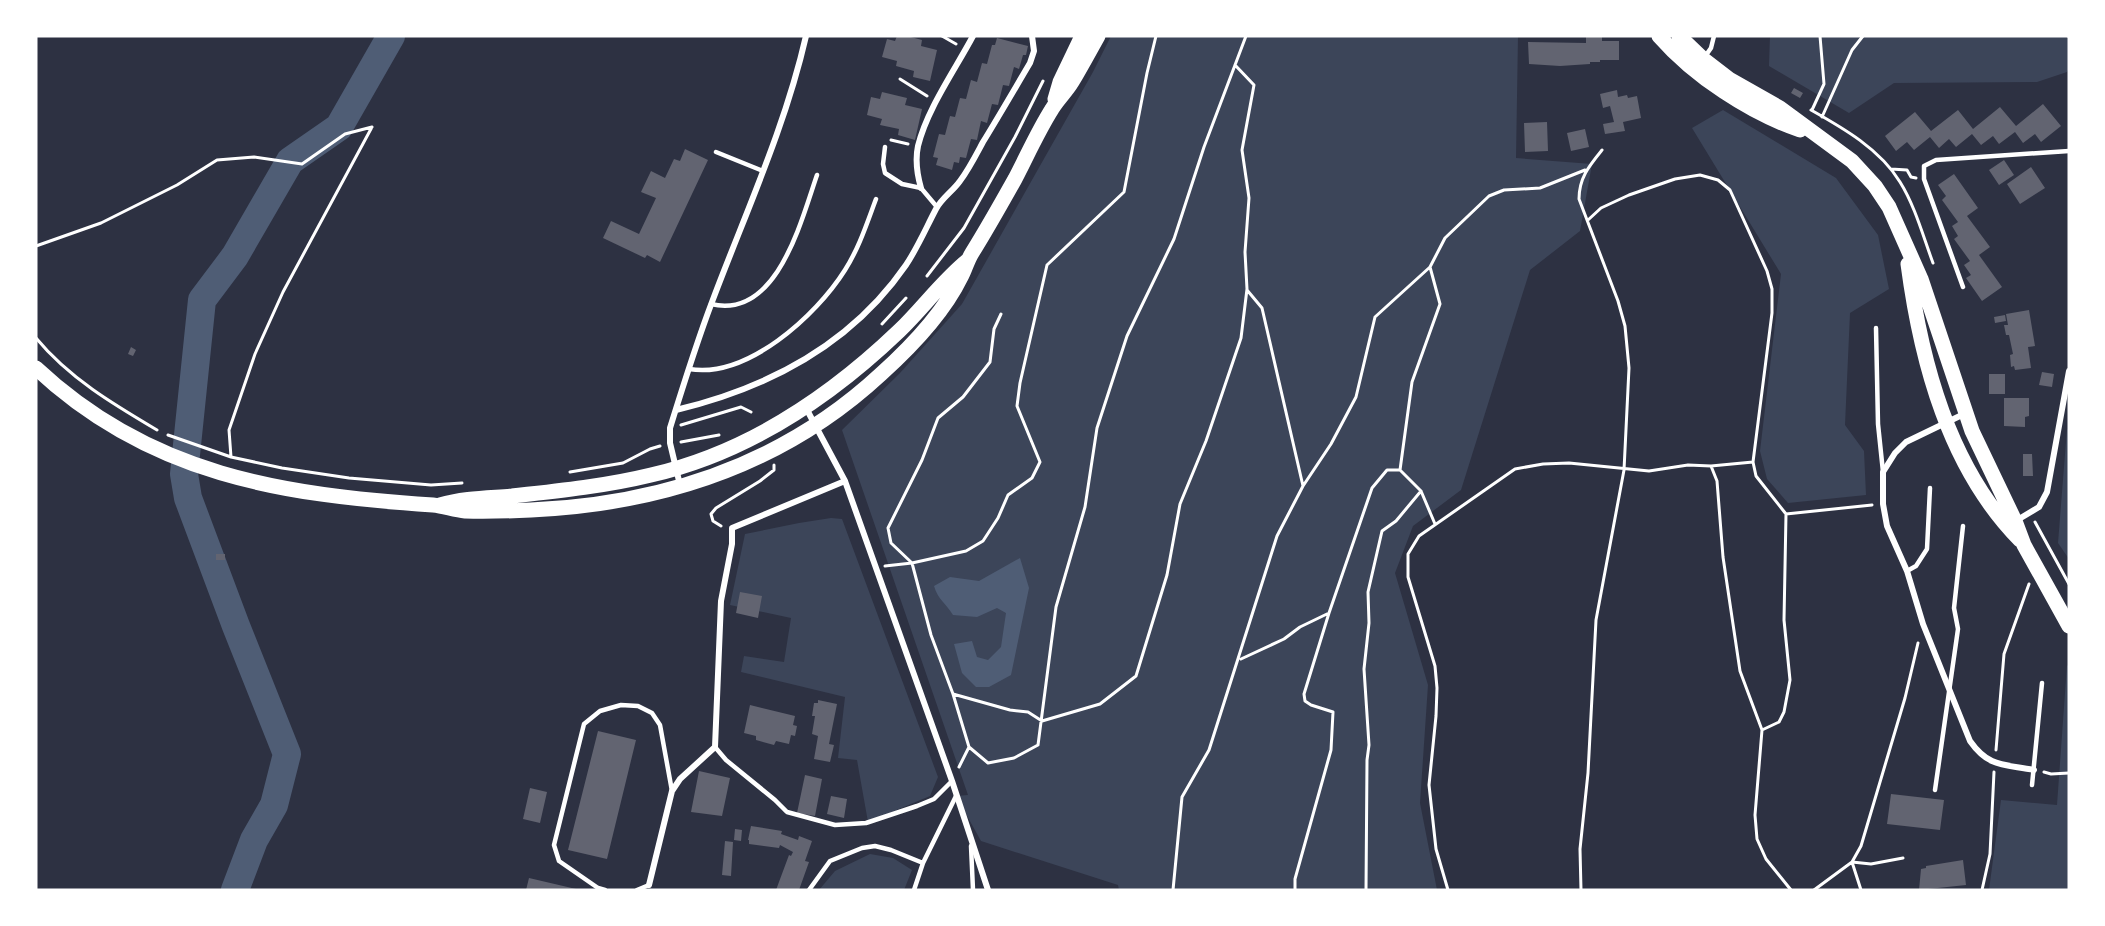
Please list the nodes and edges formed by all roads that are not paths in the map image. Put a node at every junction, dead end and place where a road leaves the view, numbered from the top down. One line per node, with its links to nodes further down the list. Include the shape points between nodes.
1 (806, 36): 14 (street, via 782,124)
2 (973, 36): 16 (street, via 929,115 918,147 916,172)
3 (1032, 36): 18 (street, via 1034,51 1030,63 960,181)
4 (1082, 36): 10 (main road)
5 (1098, 36): 10 (main road, via 1071,85)
6 (1659, 36): 9 (main road, via 1672,51)
7 (1679, 36): 9 (main road)
8 (1714, 36): 9 (lane, via 1711,48)
9 (1699, 64): 19 (main road, via 1723,89 1777,122 1814,134 1851,161 1889,207)
10 (1052, 108): 20 (main road)
11 (885, 147): 16 (lane, via 885,173 902,184)
12 (2069, 151): 21 (lane, via 1936,160 1924,166 1924,179)
13 (716, 152): 14 (lane)
14 (763, 171): 22 (street)
15 (817, 176): 22 (lane, via 796,236 774,277 746,301 723,307)
16 (921, 188): 18 (lane)
17 (876, 199): 25 (lane, via 845,271 781,340 729,366 705,372)
18 (937, 207): 28 (street, via 904,267 867,312 837,338 760,383 717,400)
19 (1906, 248): 29 (main road, via 1921,279); 30 (main road, via 1925,354)
20 (969, 259): 27 (main road, via 866,362); 31 (main road, via 961,279 916,338 881,374)
21 (1962, 287)
22 (711, 304): 25 (street)
23 (1876, 328): 33 (lane)
24 (36, 368): 37 (main road, via 79,405 116,428 165,454 216,473 308,494)
25 (689, 369): 28 (street)
26 (2069, 371): 38 (street, via 2047,492 2039,507)
27 (806, 408): 31 (street); 32 (main road, via 717,455)
28 (676, 410): 32 (street, via 670,428)
29 (1965, 414): 30 (street); 38 (main road)
30 (1947, 421): 33 (street, via 1906,442); 38 (main road, via 1973,479)
31 (817, 425): 34 (street); 35 (main road, via 741,465)
32 (675, 469): 35 (street); 37 (main road, via 583,487 460,500)
33 (1883, 472): 40 (street, via 1887,526)
34 (845, 481): 44 (street, via 732,528 721,601); 46 (street)
35 (680, 488): 37 (main road, via 575,508 463,511)
36 (1930, 488): 40 (lane, via 1927,549 1916,566)
37 (438, 506)
38 (2011, 524): 41 (main road)
39 (1963, 526): 43 (lane, via 1954,608 1958,629)
40 (1907, 571): 43 (street, via 1923,624)
41 (2069, 626)
42 (2042, 683): 45 (lane)
43 (1949, 686): 45 (street, via 1970,741 1979,753 1995,764); 49 (lane)
44 (715, 747): 46 (lane, via 787,812 835,825 866,823 918,806 934,799); 48 (street)
45 (2034, 770): 47 (lane)
46 (952, 780): 50 (street)
47 (2032, 785)
48 (672, 790): 53 (street); 54 (lane, via 660,725 652,713 638,706 621,705 600,711 584,724 554,845 559,861)
49 (1935, 790)
50 (956, 796): 51 (street); 52 (lane)
51 (971, 840): 58 (lane); 59 (street)
52 (923, 863): 56 (lane, via 875,846 862,848 830,861); 57 (lane)
53 (649, 885): 55 (lane)
54 (605, 890)
55 (638, 890)
56 (809, 890)
57 (914, 890)
58 (972, 890)
59 (988, 890)

